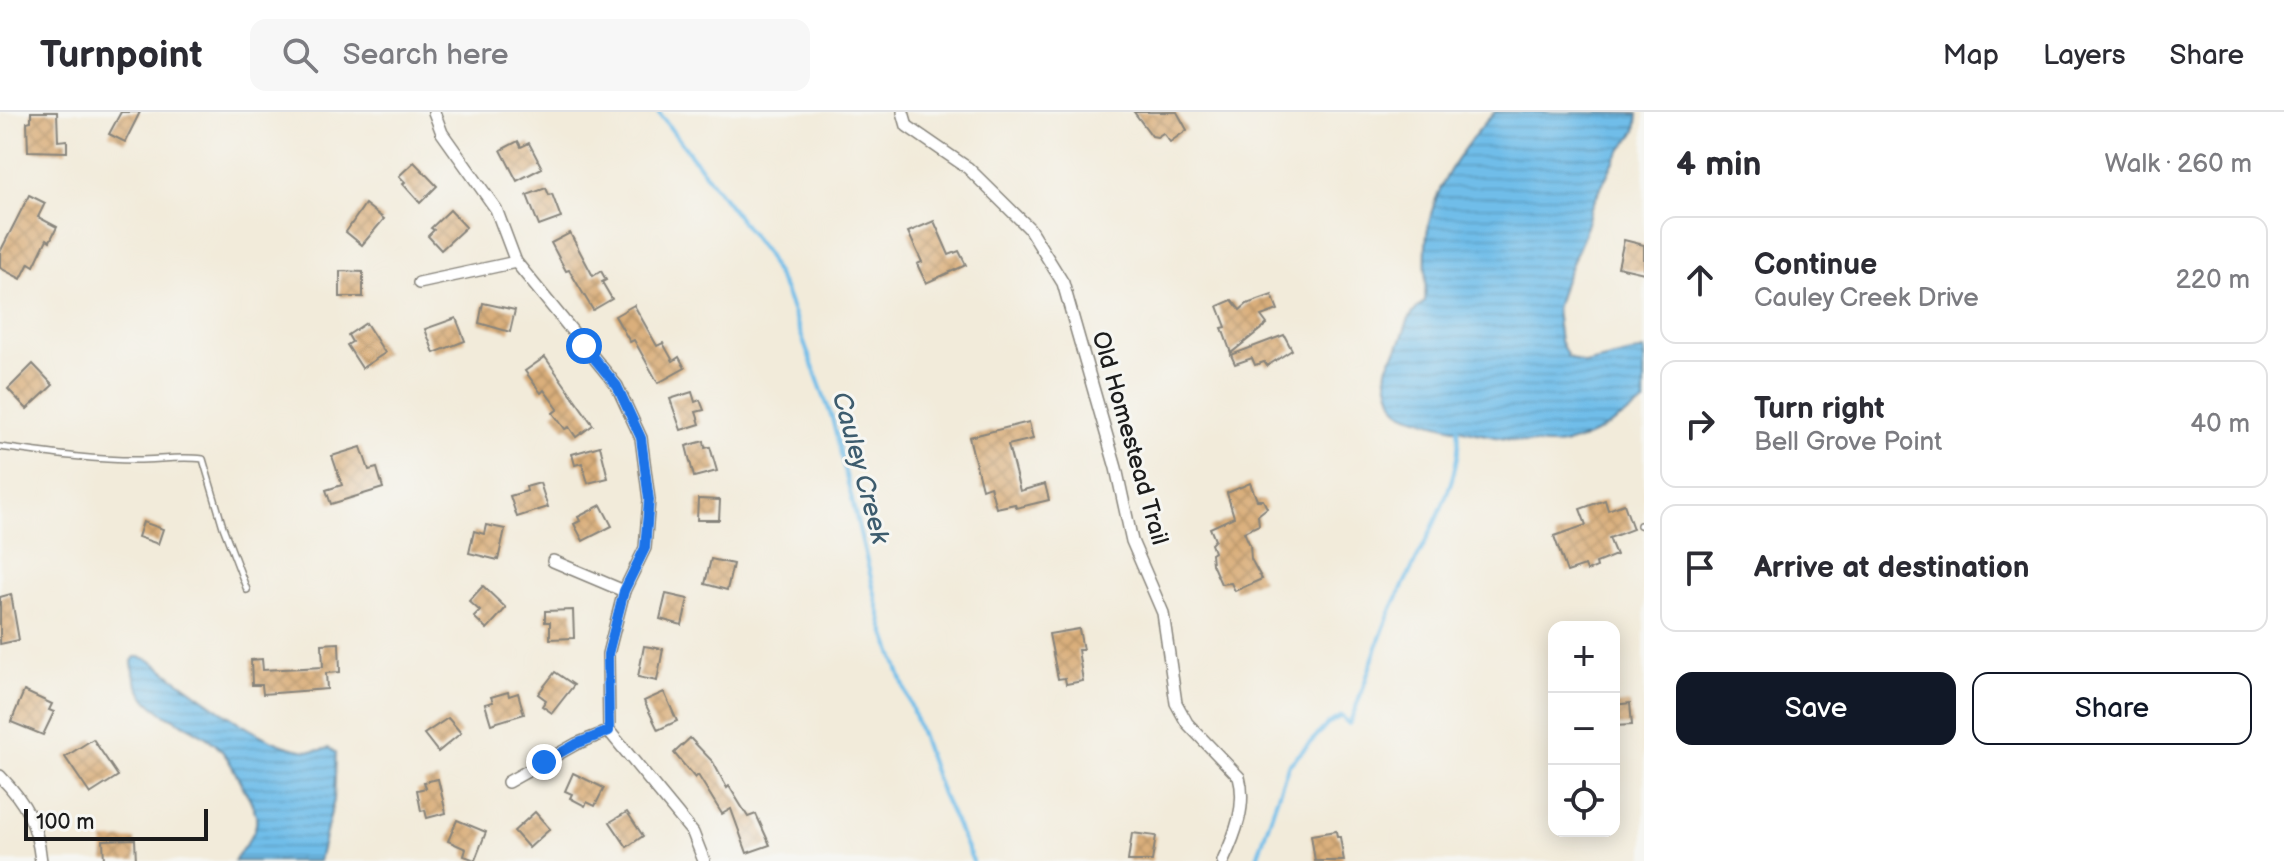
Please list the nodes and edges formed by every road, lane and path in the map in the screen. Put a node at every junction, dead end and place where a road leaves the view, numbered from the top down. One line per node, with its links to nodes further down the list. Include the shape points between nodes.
1 (434, 112): 3 (street, via 442,133 496,209)
2 (903, 112): 14 (street, Old Homestead Trail, via 907,126 968,168 1029,228 1063,283 1132,541 1163,613 1176,703 1187,723 1239,777 1242,805)
3 (516, 262): 4 (street); 8 (street, via 617,386 641,438 649,500 645,548)
4 (419, 283)
5 (0, 447): 7 (lane, via 84,458 203,459)
6 (553, 561): 8 (street)
7 (247, 590)
8 (624, 591): 9 (street, via 608,654)
9 (609, 731): 11 (street); 13 (street, via 693,833)
10 (0, 776): 12 (street, via 29,811)
11 (508, 782)
12 (41, 861)
13 (704, 861)
14 (1223, 861)

